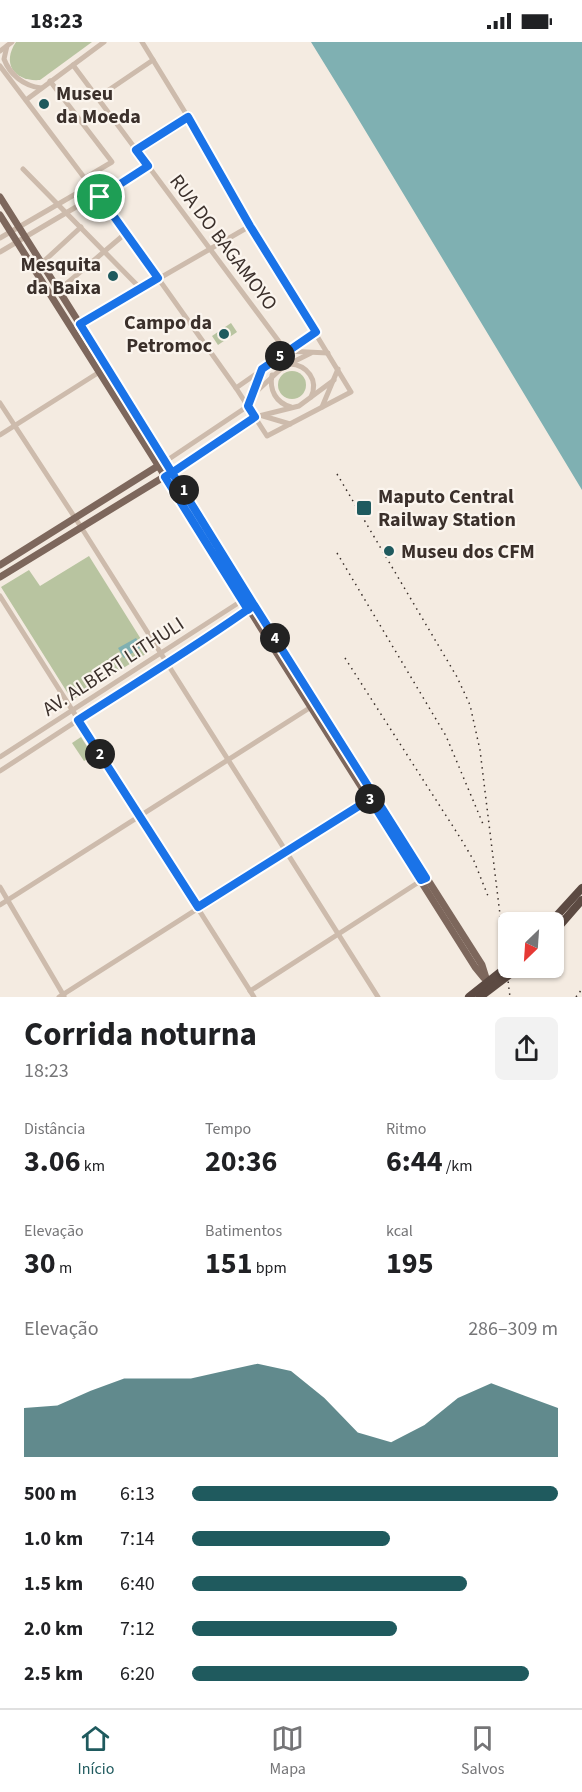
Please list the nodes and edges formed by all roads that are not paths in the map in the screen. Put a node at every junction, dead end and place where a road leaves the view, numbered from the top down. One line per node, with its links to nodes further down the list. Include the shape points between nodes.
1 (104, 42): 6 (street)
2 (142, 42): 5 (street)
3 (10, 44): 4 (street); 9 (street, via 4,59 11,72 26,84)
4 (0, 51)
5 (153, 60): 10 (street); 12 (street)
6 (73, 65): 8 (street); 10 (street, RUA DO BAGAMOYO)
7 (0, 66): 11 (street)
8 (50, 81): 9 (street); 16 (street, via 112,162)
9 (41, 88): 11 (street)
10 (97, 98): 13 (street, RUA DO BAGAMOYO)
11 (26, 100): 16 (street)
12 (188, 117): 13 (street); 23 (street)
13 (136, 150): 14 (street, RUA DO BAGAMOYO)
14 (148, 166): 18 (street); 31 (street, RUA DO BAGAMOYO)
15 (23, 169): 20 (street)
16 (85, 178): 17 (street)
17 (91, 185): 18 (street); 20 (street)
18 (99, 196): 21 (street); 27 (street)
19 (0, 197): 24 (main road)
20 (58, 204): 21 (street); 24 (street)
21 (67, 213): 25 (street); 28 (street)
22 (0, 215): 26 (main road)
23 (250, 226): 31 (street); 39 (street)
24 (19, 227): 26 (street); 28 (main road)
25 (81, 227): 32 (street); 34 (street)
26 (11, 232): 29 (street); 30 (main road)
27 (126, 233): 32 (street); 35 (street)
28 (26, 237): 30 (street); 34 (main road)
29 (0, 238)
30 (18, 242): 33 (street); 47 (main road)
31 (210, 248): 35 (street); 40 (street, RUA DO BAGAMOYO)
32 (105, 251): 36 (street); 37 (street)
33 (0, 252)
34 (42, 263): 37 (main road)
35 (158, 278): 36 (street); 50 (street)
36 (140, 288): 38 (street)
37 (59, 290): 38 (main road)
38 (80, 324): 44 (main road)
39 (316, 332): 40 (street); 42 (street)
40 (286, 351): 41 (street); 45 (street)
41 (313, 352): 42 (street); 43 (street)
42 (328, 354): 46 (street)
43 (288, 364): 48 (street); 52 (street, via 308,371 314,385)
44 (107, 367): 47 (street); 62 (main road)
45 (262, 369): 50 (street); 51 (street)
46 (338, 369): 49 (street); 56 (street, via 351,392)
47 (99, 372): 60 (street); 63 (main road)
48 (272, 375): 51 (street); 55 (street, via 275,396)
49 (334, 380): 52 (street); 56 (street)
50 (236, 388): 54 (street)
51 (252, 395): 54 (street)
52 (310, 398): 55 (street)
53 (0, 403): 60 (street)
54 (248, 406): 58 (street); 62 (street)
55 (292, 407): 57 (street)
56 (321, 408): 59 (street)
57 (263, 416): 58 (street); 59 (street)
58 (255, 417): 59 (street, via 267,436); 64 (street)
59 (291, 424)
60 (15, 426): 61 (street); 66 (street)
61 (0, 435)
62 (166, 461): 63 (main road); 64 (main road)
63 (158, 466): 65 (main road); 66 (main road)
64 (173, 472): 65 (main road); 71 (main road)
65 (165, 477): 67 (main road); 71 (main road)
66 (75, 518): 67 (street); 68 (main road)
67 (81, 527): 69 (main road); 73 (street)
68 (0, 565)
69 (0, 577)
70 (0, 596): 76 (street)
71 (245, 599): 72 (main road); 73 (street, AV. ALBERT LITHULI)
72 (251, 607): 74 (street, AV. ALBERT LITHULI); 75 (main road); 84 (main road)
73 (160, 654): 74 (street); 76 (street, AV. ALBERT LITHULI)
74 (166, 664): 77 (street, AV. ALBERT LITHULI); 79 (street)
75 (311, 707): 79 (street); 81 (main road)
76 (72, 710): 77 (street); 78 (street, AV. ALBERT LITHULI)
77 (78, 720): 80 (street, AV. ALBERT LITHULI); 82 (street)
78 (0, 757)
79 (227, 759): 82 (street); 83 (street)
80 (0, 771)
81 (370, 799): 83 (street); 84 (main road)
82 (139, 817): 87 (street); 90 (street)
83 (286, 852): 90 (street); 93 (street)
84 (424, 879): 93 (street); 96 (main road)
85 (0, 887): 87 (street)
86 (582, 888): 91 (highway)
87 (8, 900): 89 (street); 98 (street)
88 (582, 900): 92 (highway)
89 (0, 905)
90 (198, 907): 97 (street); 98 (street)
91 (561, 912)
92 (564, 921)
93 (338, 933): 97 (street); 100 (street)
94 (498, 974): 101 (highway, bridge)
95 (505, 978): 102 (highway, bridge)
96 (487, 981): 103 (street)
97 (250, 991): 99 (street)
98 (62, 996)
99 (254, 997)
100 (378, 997)
101 (469, 997)
102 (480, 997)
103 (491, 997)

